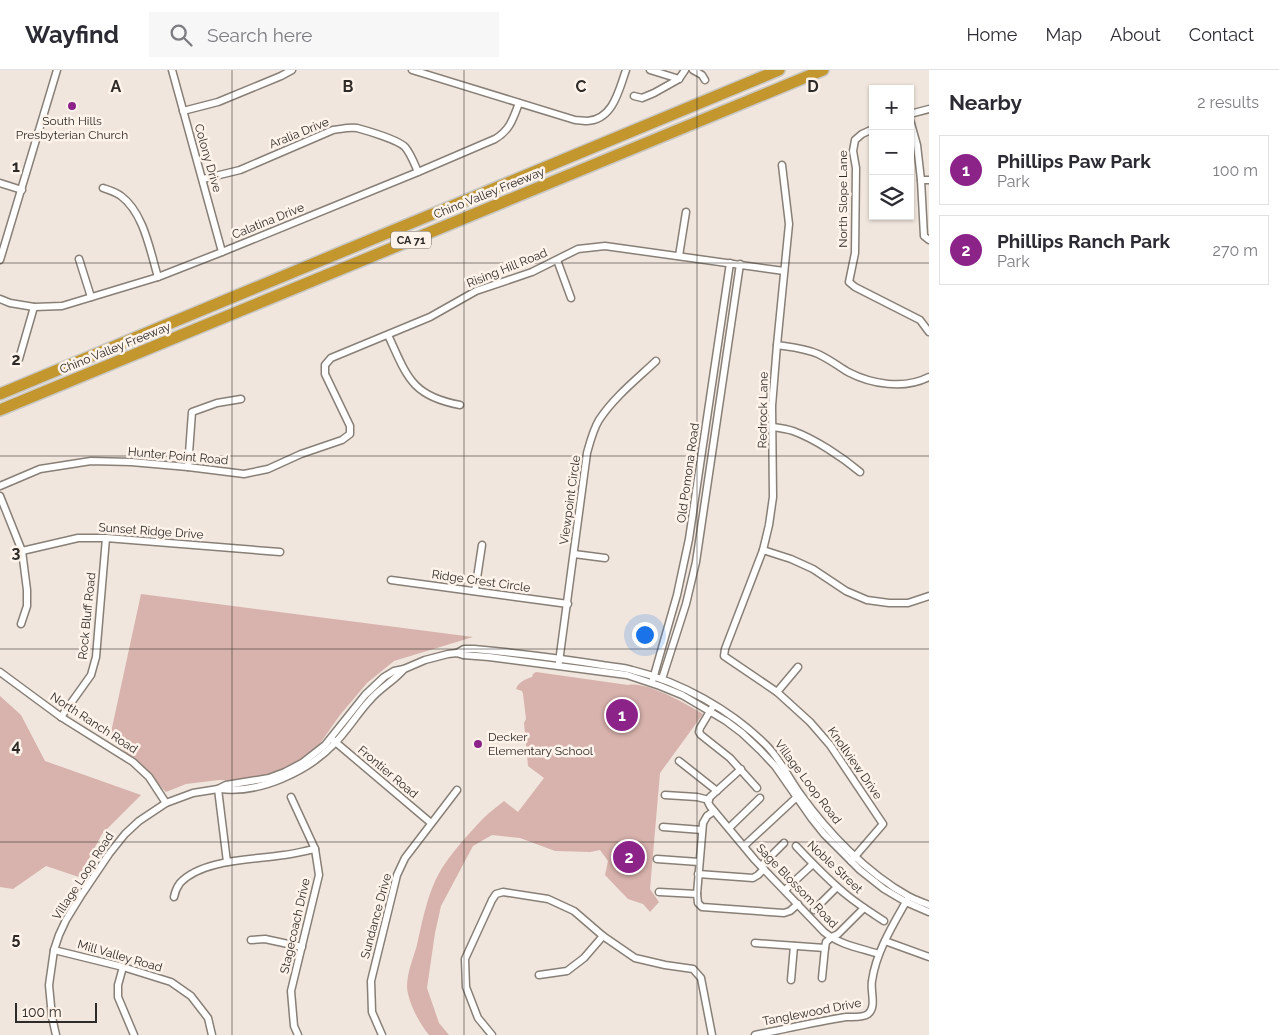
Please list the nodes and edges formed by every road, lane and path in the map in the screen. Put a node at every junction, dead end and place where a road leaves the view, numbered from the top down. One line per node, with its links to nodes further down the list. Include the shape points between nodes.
1 (57, 70): 27 (street)
2 (172, 70): 16 (street, Colony Drive)
3 (292, 70): 16 (street, via 218,102)
4 (412, 70): 14 (street)
5 (626, 70): 14 (street, via 615,102 606,114 596,120 575,120)
6 (650, 70): 11 (street)
7 (685, 70): 11 (street)
8 (694, 70): 12 (street)
9 (779, 70): 49 (highway, Chino Valley Freeway / CA 71)
10 (823, 70): 52 (highway, Chino Valley Freeway / CA 71)
11 (679, 79): 13 (street, via 642,98)
12 (705, 80)
13 (634, 96)
14 (519, 103): 21 (street, Calatina Drive, via 504,134)
15 (929, 109): 17 (street)
16 (183, 111): 22 (street, Colony Drive)
17 (914, 113)
18 (871, 130): 43 (street, North Slope Lane, via 855,140 853,151 856,168 855,253 849,282 920,320)
19 (913, 130): 23 (street)
20 (782, 165): 37 (street, Redrock Lane, via 789,224)
21 (418, 172): 22 (street, Aralia Drive, via 410,154 397,141 356,128 344,128 240,170); 30 (street, Calatina Drive)
22 (203, 179): 30 (street, Colony Drive)
23 (921, 180): 24 (street); 29 (street, via 924,236)
24 (929, 180)
25 (0, 183): 27 (street)
26 (103, 188): 38 (street, via 120,194 136,212)
27 (22, 190): 33 (street)
28 (686, 212): 31 (street)
29 (929, 240)
30 (222, 252): 38 (street, Calatina Drive)
31 (679, 256): 34 (street, Rising Hill Road, via 605,246 578,249); 35 (street, Rising Hill Road)
32 (79, 259): 39 (street)
33 (0, 260)
34 (557, 260): 40 (street); 44 (street, Rising Hill Road, via 476,291 430,317)
35 (730, 263): 36 (street, Rising Hill Road); 76 (street, Old Pomona Road, via 689,539)
36 (740, 264): 37 (street, Rising Hill Road); 75 (street, Old Pomona Road, via 696,562)
37 (784, 271): 45 (street, Redrock Lane)
38 (158, 277): 39 (street, Calatina Drive)
39 (91, 297): 42 (street, Calatina Drive, via 62,306)
40 (571, 298)
41 (0, 300): 42 (street, Calatina Drive)
42 (34, 307): 46 (street)
43 (929, 332)
44 (388, 335): 51 (street, via 409,379 417,388 438,400); 54 (street, Rising Hill Road, via 331,358 325,365 325,374 350,426)
45 (777, 346): 48 (street, via 816,353 847,372 879,383 908,384); 53 (street, Redrock Lane, via 772,406)
46 (18, 359)
47 (656, 361): 64 (street, Viewpoint Circle, via 614,402 598,421 591,437)
48 (929, 377)
49 (0, 394)
50 (241, 399): 55 (street, via 192,412)
51 (460, 405)
52 (0, 410)
53 (774, 427): 56 (street, via 792,430 810,439); 61 (street, Redrock Lane, via 774,497)
54 (350, 434): 55 (street, Hunter Point Road, via 268,469 244,474)
55 (188, 467): 57 (street, Hunter Point Road, via 91,461 40,470)
56 (860, 472)
57 (0, 486)
58 (0, 496): 62 (street)
59 (106, 538): 62 (street, Sunset Ridge Drive, via 78,538); 63 (street, Sunset Ridge Drive); 80 (street, Rock Bluff Road, via 96,657 91,675)
60 (482, 545): 67 (street)
61 (763, 550): 68 (street, via 813,569 846,591 867,600 908,603); 71 (street, Redrock Lane)
62 (22, 551): 70 (street, via 27,606)
63 (280, 552)
64 (574, 554): 65 (street); 69 (street, Viewpoint Circle)
65 (605, 558)
66 (391, 580): 67 (street, Ridge Crest Circle)
67 (475, 591): 69 (street, Ridge Crest Circle)
68 (929, 596)
69 (568, 604): 72 (street, Viewpoint Circle)
70 (21, 624)
71 (725, 649): 77 (street, Knollview Drive, via 724,656 730,661)
72 (559, 662): 76 (street, Village Loop Road); 81 (street, Village Loop Road, via 457,653 425,660 404,669 382,688)
73 (798, 667): 77 (street)
74 (0, 672): 80 (street, North Ranch Road)
75 (662, 679): 76 (street, Village Loop Road); 78 (street, Village Loop Road)
76 (653, 680): 79 (street, Village Loop Road)
77 (777, 692): 104 (street, Knollview Drive, via 830,745 883,824)
78 (714, 705): 79 (street); 89 (street, Village Loop Road, via 750,731 780,761)
79 (710, 711): 83 (street, via 699,732); 89 (street, Village Loop Road, via 760,750)
80 (61, 717): 93 (street, North Ranch Road, via 133,762 149,777)
81 (333, 740): 85 (street, Village Loop Road, via 318,758 284,778 248,788); 95 (street, Frontier Road)
82 (679, 761): 87 (street)
83 (741, 769): 84 (street); 87 (street)
84 (757, 788)
85 (218, 789): 93 (street, Village Loop Road, via 193,793); 105 (street)
86 (457, 790): 95 (street, Sundance Drive)
87 (716, 791): 92 (street)
88 (665, 795): 92 (street)
89 (798, 796): 100 (street); 104 (street, Village Loop Road)
90 (291, 797): 102 (street, Stagecoach Drive)
91 (760, 798): 97 (street)
92 (709, 800): 94 (street, Sage Blossom Road)
93 (166, 803): 130 (street, Village Loop Road, via 139,821 109,854 66,920)
94 (714, 811): 97 (street, Sage Blossom Road); 98 (street, via 704,819)
95 (431, 823): 141 (street, Sundance Drive, via 405,858 397,875 371,981 372,1012)
96 (663, 827): 98 (street)
97 (729, 828): 100 (street, Sage Blossom Road)
98 (702, 830): 106 (street)
99 (784, 843): 108 (street)
100 (744, 846): 108 (street, Sage Blossom Road)
101 (796, 846): 107 (street, Noble Street)
102 (314, 849): 105 (street); 128 (street, Stagecoach Drive, via 319,875)
103 (657, 859): 106 (street)
104 (853, 859): 115 (street, Village Loop Road)
105 (227, 862): 114 (street, via 202,868 181,882)
106 (699, 862): 109 (street)
107 (813, 864): 110 (street, Noble Street); 111 (street)
108 (763, 868): 109 (street, via 758,876 751,878); 111 (street, Sage Blossom Road)
109 (698, 874): 113 (street)
110 (838, 887): 118 (street, Noble Street); 119 (street)
111 (785, 890): 116 (street, Sage Blossom Road)
112 (659, 892): 113 (street)
113 (697, 894): 116 (street, via 702,907 784,912)
114 (174, 897)
115 (907, 899): 117 (street, Village Loop Road); 120 (street, Village Loop Road); 125 (street, Tanglewood Drive)
116 (798, 904): 123 (street, Sage Blossom Road)
117 (929, 905)
118 (864, 908): 121 (street, Noble Street); 123 (street)
119 (814, 910)
120 (929, 912)
121 (884, 921)
122 (603, 936): 134 (street, via 567,972); 142 (street, via 574,911 548,899 504,892 496,894 466,958 466,987 478,1018); 143 (street, via 635,958 693,968 700,978)
123 (832, 937): 129 (street); 131 (street, Sage Blossom Road, via 844,944)
124 (251, 940): 128 (street, via 265,939)
125 (885, 941): 131 (street, Tanglewood Drive); 132 (street)
126 (755, 943): 127 (street)
127 (794, 946): 129 (street); 136 (street)
128 (302, 947): 140 (street, Stagecoach Drive, via 291,991 294,1026)
129 (825, 948): 135 (street)
130 (54, 950): 133 (street, Mill Valley Road); 137 (street, Village Loop Road, via 49,985)
131 (879, 954): 144 (street, Tanglewood Drive, via 871,983 872,1007 866,1015)
132 (929, 957)
133 (123, 967): 138 (street, via 118,997); 139 (street, Mill Valley Road, via 171,982 191,996 208,1018)
134 (539, 975)
135 (822, 978)
136 (791, 980)
137 (56, 1035)
138 (134, 1035)
139 (212, 1035)
140 (298, 1035)
141 (382, 1035)
142 (492, 1035)
143 (712, 1035)
144 (755, 1035)

